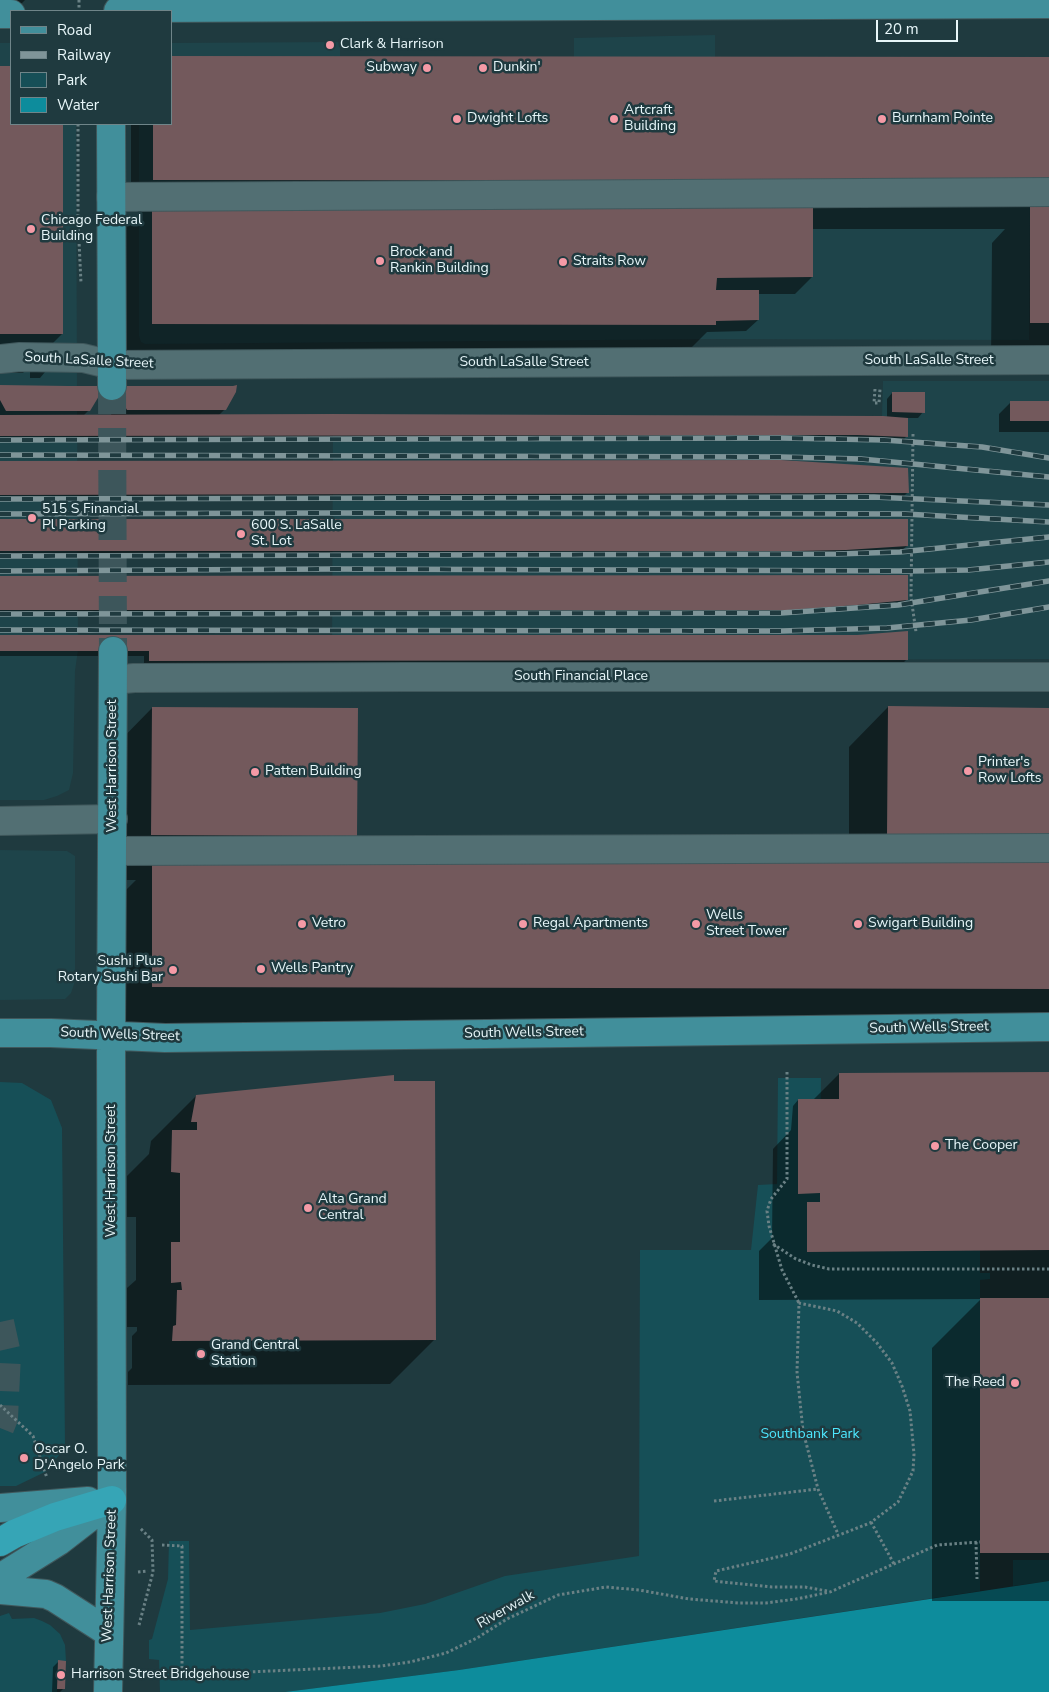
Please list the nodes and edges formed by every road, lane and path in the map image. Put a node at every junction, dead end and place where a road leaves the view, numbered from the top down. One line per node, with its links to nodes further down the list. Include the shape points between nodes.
1 (1049, 4): 2 (main road)
2 (135, 10)
3 (78, 125): 7 (path)
4 (111, 125): 6 (main road)
5 (1049, 192): 6 (street)
6 (111, 197): 10 (main road)
7 (82, 288)
8 (0, 359): 10 (street, South LaSalle Street, via 82,358)
9 (1049, 360): 10 (street, South LaSalle Street)
10 (112, 376)
11 (874, 389): 12 (path, via 874,403 879,403 880,389)
12 (883, 389)
13 (913, 434): 14 (path, via 911,597)
14 (916, 632)
15 (113, 651): 17 (main road, West Harrison Street)
16 (1049, 677): 17 (street, South Financial Place, via 409,676)
17 (113, 680): 18 (main road, West Harrison Street)
18 (113, 820): 19 (street); 21 (main road, West Harrison Street)
19 (0, 821)
20 (1049, 848): 21 (street)
21 (112, 851): 24 (main road, West Harrison Street)
22 (1049, 1027): 24 (main road, South Wells Street, via 165,1038)
23 (0, 1033): 24 (main road, South Wells Street)
24 (111, 1036): 32 (main road, West Harrison Street)
25 (787, 1072): 26 (path, via 787,1179 771,1199 767,1211)
26 (773, 1244): 27 (path, via 796,1260 829,1269); 28 (path)
27 (1049, 1269)
28 (799, 1303): 31 (path, via 797,1372 800,1407); 35 (path, via 837,1311 857,1323 892,1363 902,1386 912,1425 913,1472 898,1502)
29 (0, 1405): 30 (path, via 33,1436)
30 (49, 1484)
31 (818, 1489): 33 (path); 36 (path)
32 (112, 1500): 34 (main road); 37 (highway, via 55,1517); 42 (main road, via 59,1541); 46 (main road, West Harrison Street)
33 (714, 1501)
34 (0, 1508)
35 (871, 1522): 36 (path); 39 (path)
36 (838, 1534): 45 (path, via 790,1554 716,1571 714,1581 805,1587)
37 (0, 1542)
38 (162, 1545): 45 (path, Riverwalk, via 182,1546 182,1675 410,1662 446,1653 537,1604 565,1594 606,1587 739,1603 766,1603)
39 (894, 1564): 43 (path, Riverwalk, via 937,1545 978,1542); 45 (path, Riverwalk)
40 (137, 1572): 41 (path)
41 (148, 1572)
42 (0, 1578)
43 (976, 1579)
44 (0, 1590): 46 (main road, via 46,1594)
45 (830, 1592)
46 (108, 1632): 47 (main road, West Harrison Street)
47 (108, 1692)

